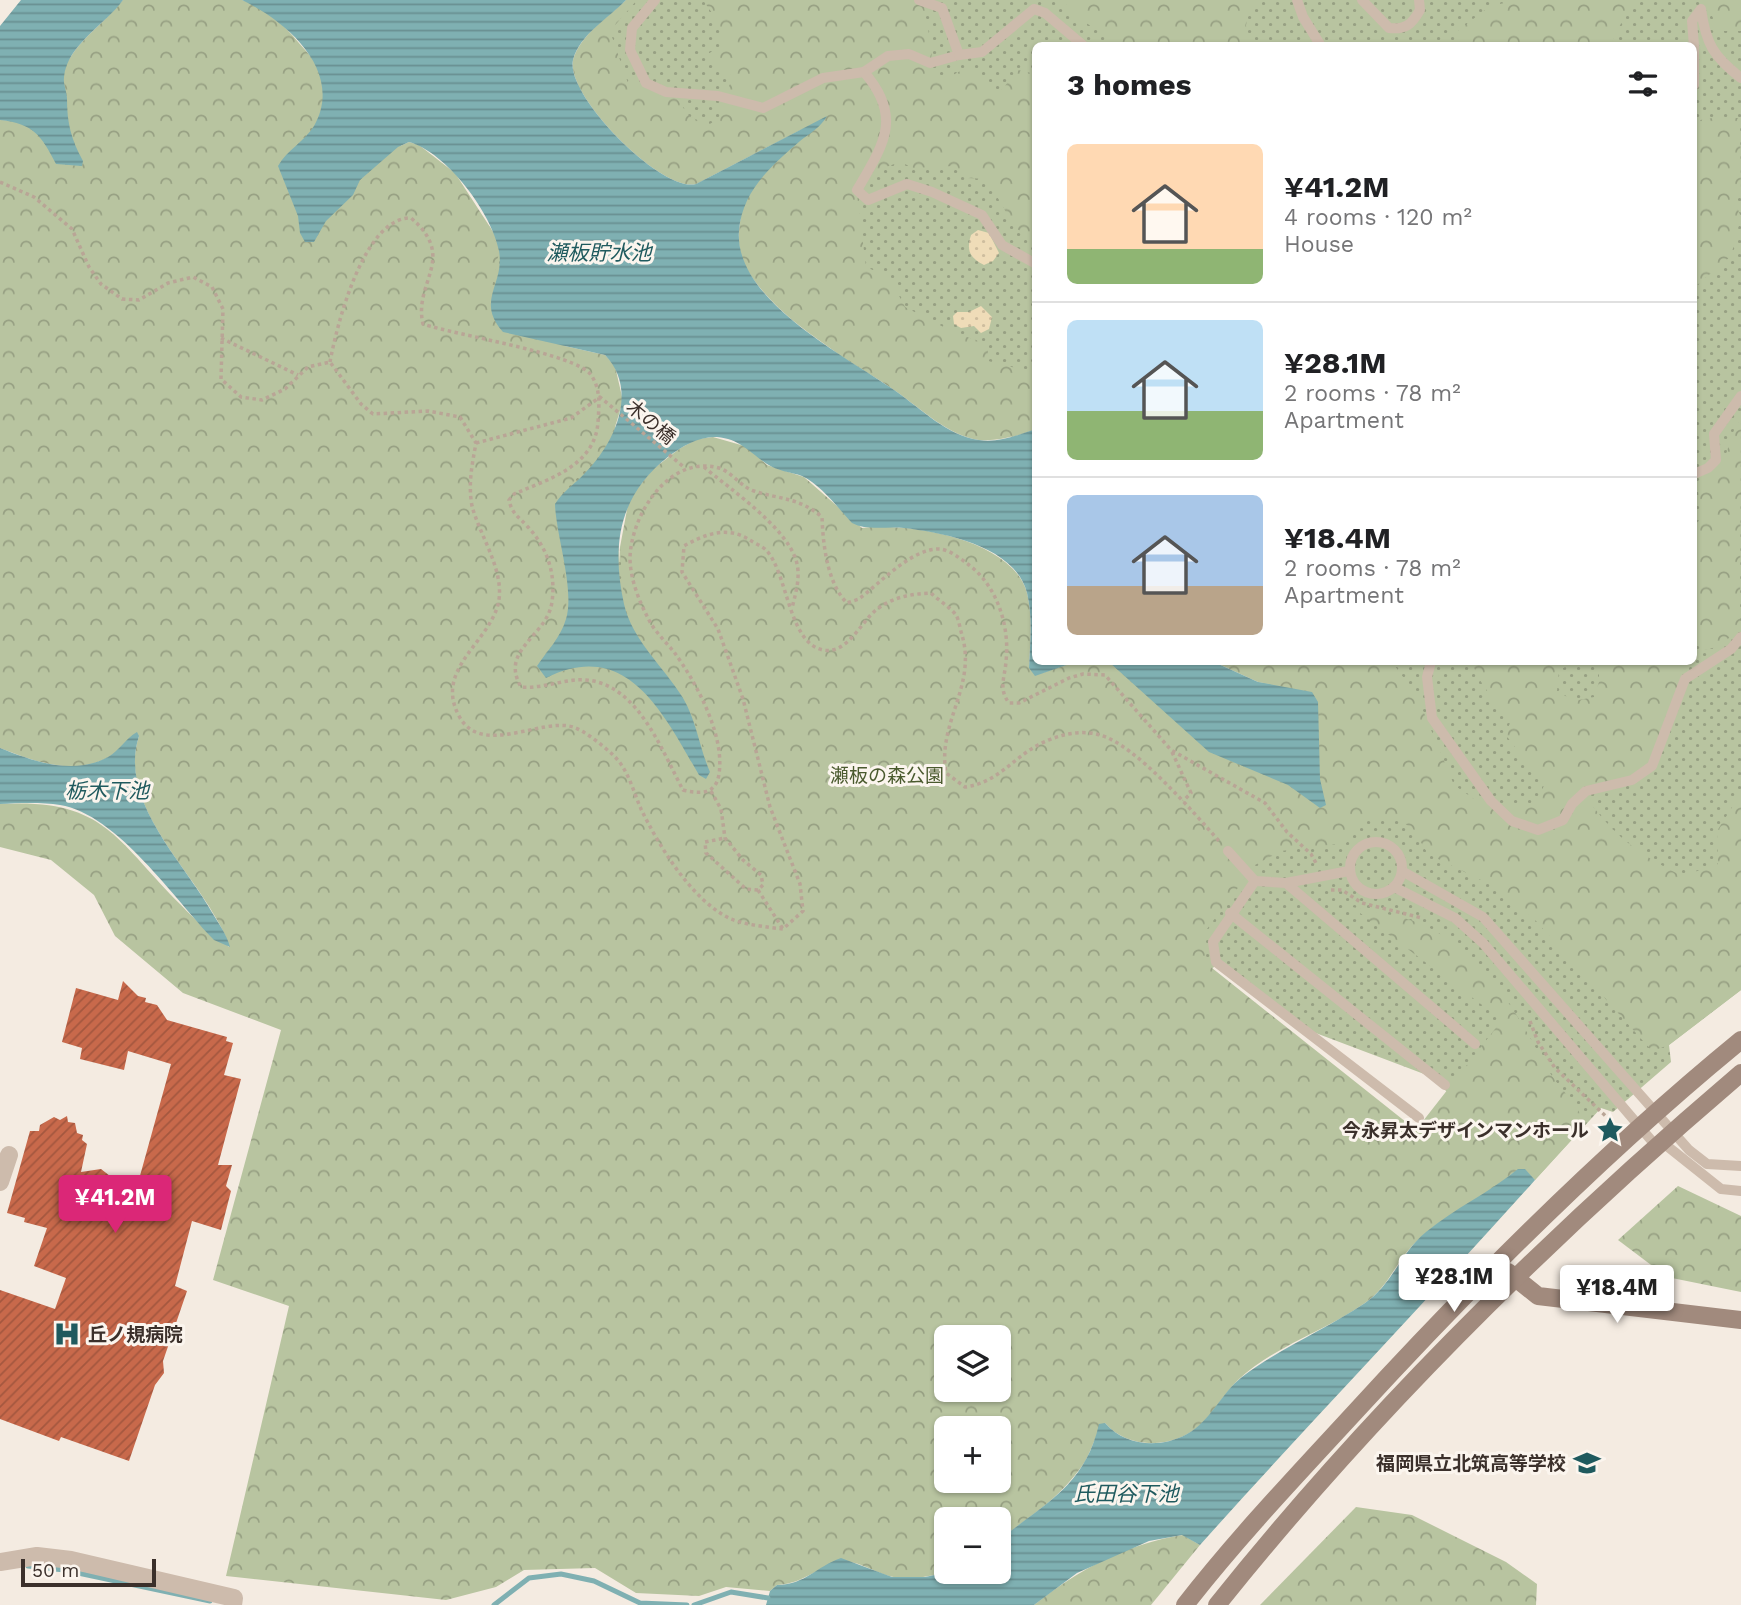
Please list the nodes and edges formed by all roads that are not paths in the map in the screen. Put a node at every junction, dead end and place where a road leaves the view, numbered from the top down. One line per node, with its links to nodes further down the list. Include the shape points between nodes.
1 (655, 0): 11 (lane, via 632,28 630,50 646,83 666,92 718,96 763,108 823,78)
2 (919, 0): 10 (lane, via 942,8)
3 (1297, 0): 8 (lane)
4 (1362, 0): 5 (lane, via 1389,28 1400,29 1412,24 1420,10)
5 (1419, 0)
6 (1702, 4): 9 (lane, via 1692,20); 12 (lane, via 1706,41)
7 (1079, 42): 10 (lane, via 1034,9 982,52)
8 (1319, 42)
9 (1694, 42)
10 (959, 54): 11 (lane, via 930,63 909,54 888,56)
11 (863, 72): 13 (lane, via 878,88 888,112 880,151 857,190 868,200 907,184 932,192 982,215 1002,245)
12 (1741, 78)
13 (1032, 262)
14 (1741, 396): 15 (lane, via 1714,434 1716,460)
15 (1697, 473)
16 (1741, 636): 17 (lane, via 1731,649 1685,679 1652,766 1632,780 1586,791 1563,820 1538,831 1512,821 1491,801 1432,718 1427,677)
17 (1430, 665)
18 (1228, 851): 21 (lane)
19 (1349, 871): 20 (lane, via 1358,848 1374,841 1398,853); 22 (lane); 23 (lane, via 1356,886 1370,894)
20 (1402, 871): 23 (lane); 29 (lane, via 1483,918)
21 (1255, 881): 22 (lane); 24 (lane)
22 (1286, 883): 26 (lane)
23 (1394, 887): 31 (lane, via 1455,918 1483,943)
24 (1230, 914): 28 (lane); 30 (lane, via 1213,942 1216,962)
25 (1741, 1040): 29 (street)
26 (1475, 1044)
27 (1741, 1073): 32 (street)
28 (1445, 1085)
29 (1654, 1112): 31 (street); 32 (lane)
30 (1419, 1118)
31 (1638, 1127): 32 (lane); 37 (street)
32 (1664, 1140): 34 (lane, via 1707,1164); 36 (lane, via 1721,1189); 38 (street)
33 (9, 1155): 35 (street)
34 (1741, 1166)
35 (0, 1182)
36 (1741, 1191)
37 (1497, 1262): 38 (street); 42 (street, via 1306,1465)
38 (1514, 1278): 39 (street, via 1538,1296); 43 (street, via 1402,1394)
39 (1741, 1320)
40 (0, 1562): 41 (street, via 37,1556 71,1560)
41 (234, 1602)
42 (1185, 1605)
43 (1217, 1605)

